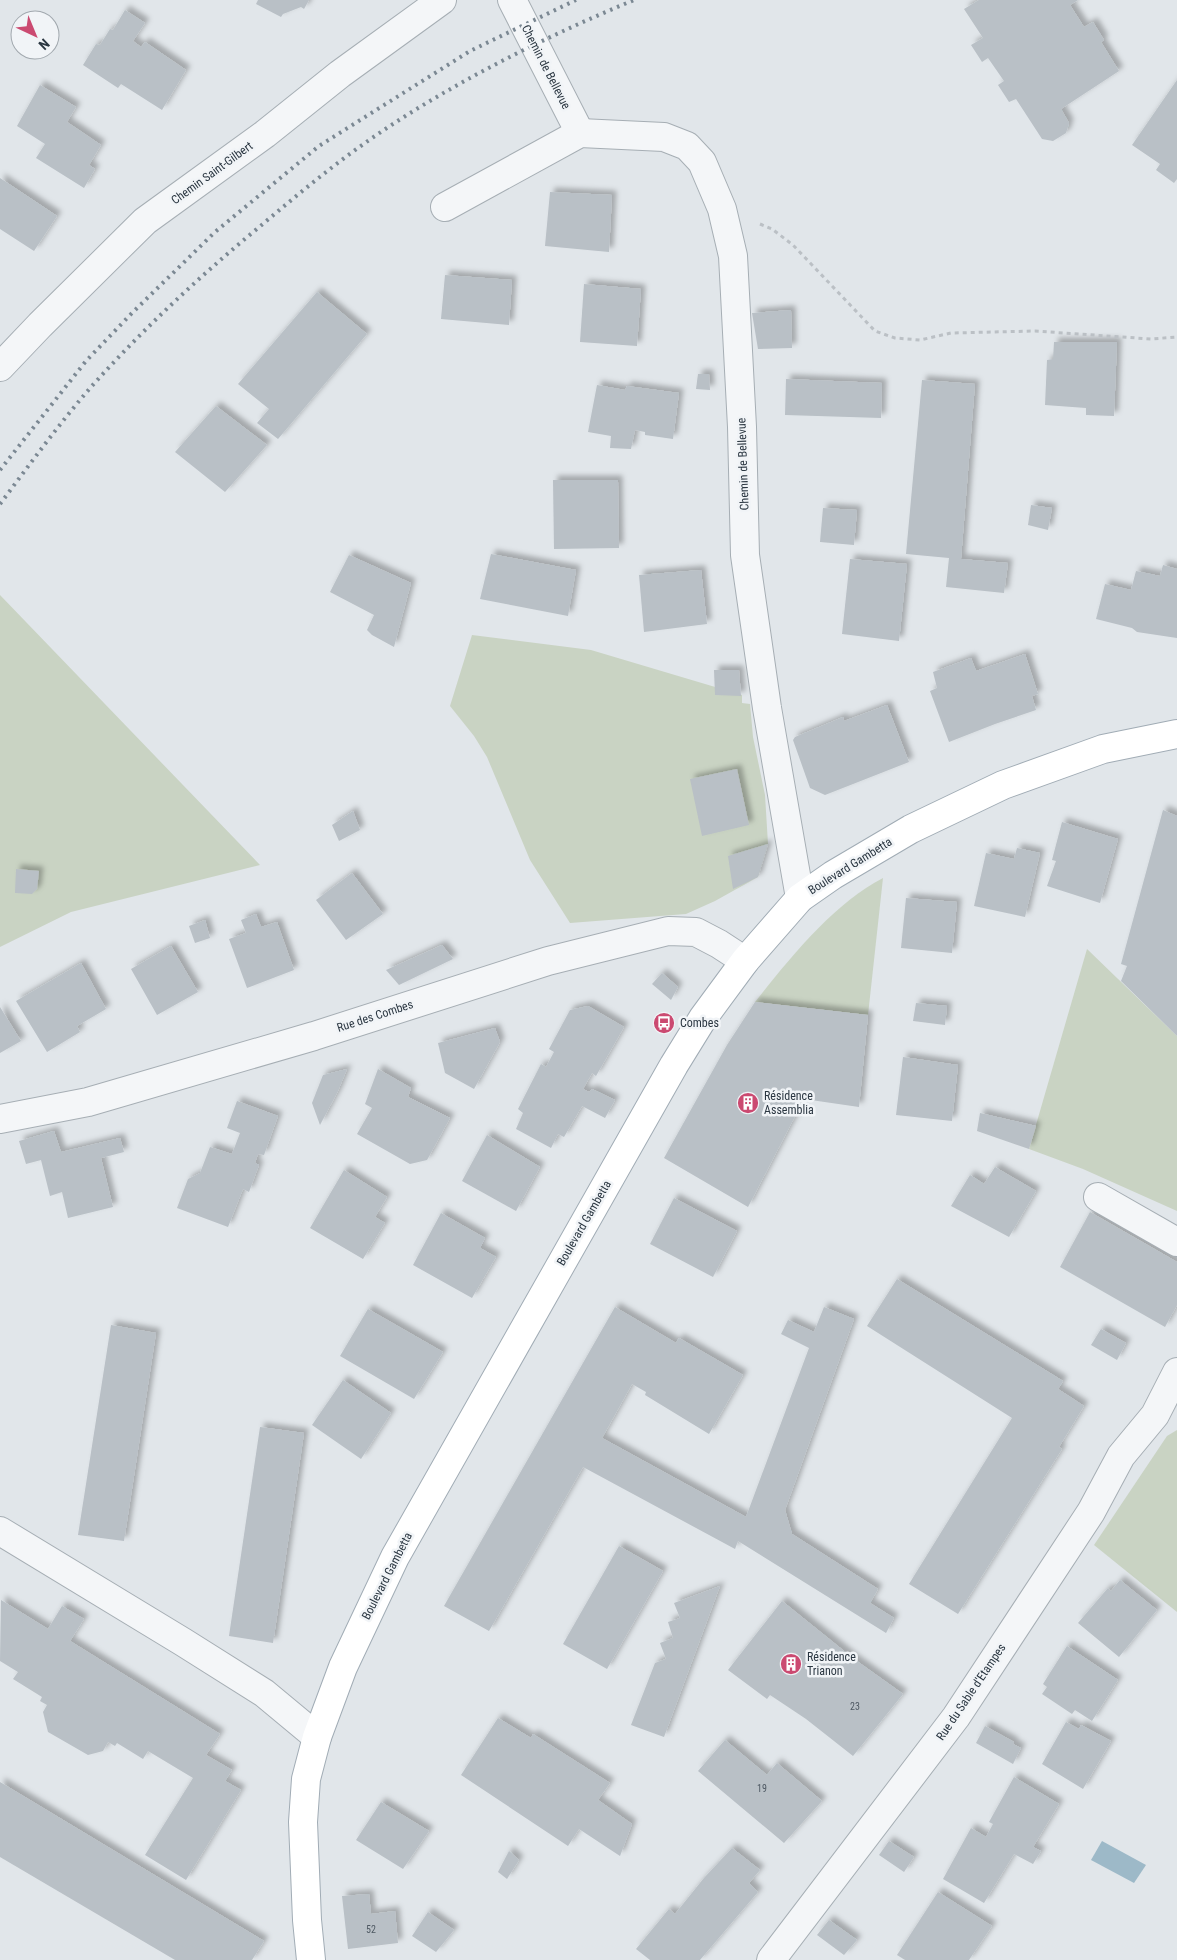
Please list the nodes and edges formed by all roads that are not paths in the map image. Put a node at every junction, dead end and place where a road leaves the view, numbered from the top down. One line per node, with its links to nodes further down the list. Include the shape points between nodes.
1 (442, 0): 5 (street, Chemin Saint-Gilbert, via 145,221)
2 (512, 0): 3 (street, Chemin de Bellevue)
3 (580, 133): 4 (street); 7 (street, Chemin de Bellevue, via 664,137 687,146 702,162 722,209 733,256 745,555 767,708)
4 (445, 207)
5 (0, 367)
6 (1177, 734): 7 (main road, Boulevard Gambetta, via 1103,750 1003,786 911,829)
7 (800, 898): 8 (main road, Boulevard Gambetta)
8 (745, 961): 9 (street, Rue des Combes, via 696,932 668,931 548,960 314,1036 88,1102); 15 (main road, Boulevard Gambetta, via 703,1018 674,1065 395,1557 343,1667)
9 (0, 1119)
10 (1098, 1197): 11 (street)
11 (1177, 1242)
12 (1177, 1372): 13 (street, Rue du Sable d'Etampes)
13 (1166, 1408): 17 (street, Rue du Sable d'Etampes, via 1121,1456 1091,1512 956,1717)
14 (0, 1530): 15 (street, via 264,1693)
15 (317, 1738): 16 (main road, Boulevard Gambetta, via 306,1779 303,1822)
16 (311, 1960)
17 (771, 1960)

